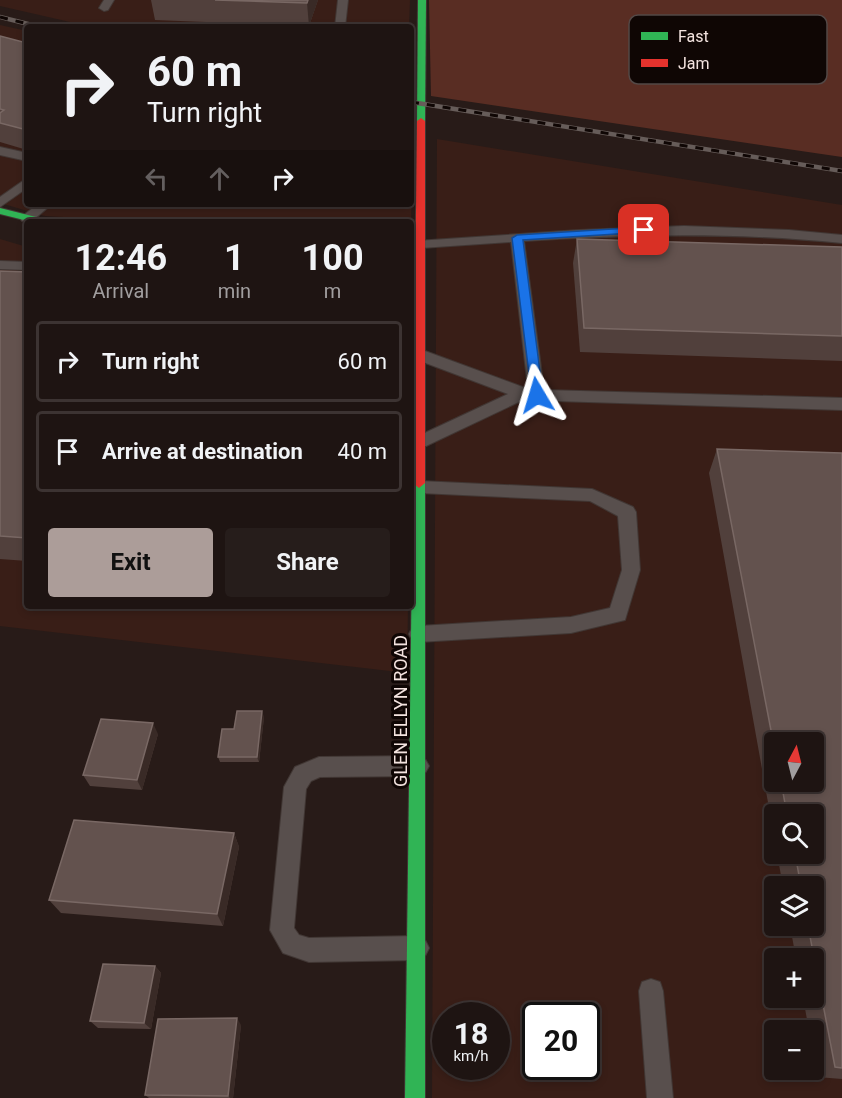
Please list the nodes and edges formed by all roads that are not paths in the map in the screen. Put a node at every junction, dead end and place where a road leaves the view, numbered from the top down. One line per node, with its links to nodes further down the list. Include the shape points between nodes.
1 (343, 0): 3 (lane)
2 (422, 0): 14 (street, GLEN ELLYN ROAD)
3 (339, 24)
4 (0, 151): 5 (lane)
5 (24, 157)
6 (24, 184): 7 (lane)
7 (0, 203)
8 (42, 207): 10 (lane)
9 (0, 211): 10 (street)
10 (27, 218): 11 (street)
11 (31, 219)
12 (517, 238): 13 (lane, via 644,230); 14 (lane); 18 (lane)
13 (842, 239)
14 (421, 244): 17 (street, GLEN ELLYN ROAD)
15 (0, 265): 16 (lane)
16 (24, 266)
17 (420, 355): 18 (lane); 19 (street, GLEN ELLYN ROAD)
18 (529, 394): 20 (lane); 21 (lane)
19 (416, 403): 21 (street, GLEN ELLYN ROAD)
20 (842, 404)
21 (420, 442): 22 (street, GLEN ELLYN ROAD)
22 (420, 487): 23 (street, GLEN ELLYN ROAD); 24 (lane, via 592,495 627,512 631,570 618,614 571,625)
23 (415, 523): 24 (street, GLEN ELLYN ROAD)
24 (419, 634): 25 (street, GLEN ELLYN ROAD)
25 (418, 766): 26 (street, GLEN ELLYN ROAD); 26 (lane, via 318,767 303,774 296,787 282,930 291,945 309,950)
26 (417, 948): 28 (street, GLEN ELLYN ROAD)
27 (651, 991): 29 (lane)
28 (416, 1098)
29 (660, 1098)

